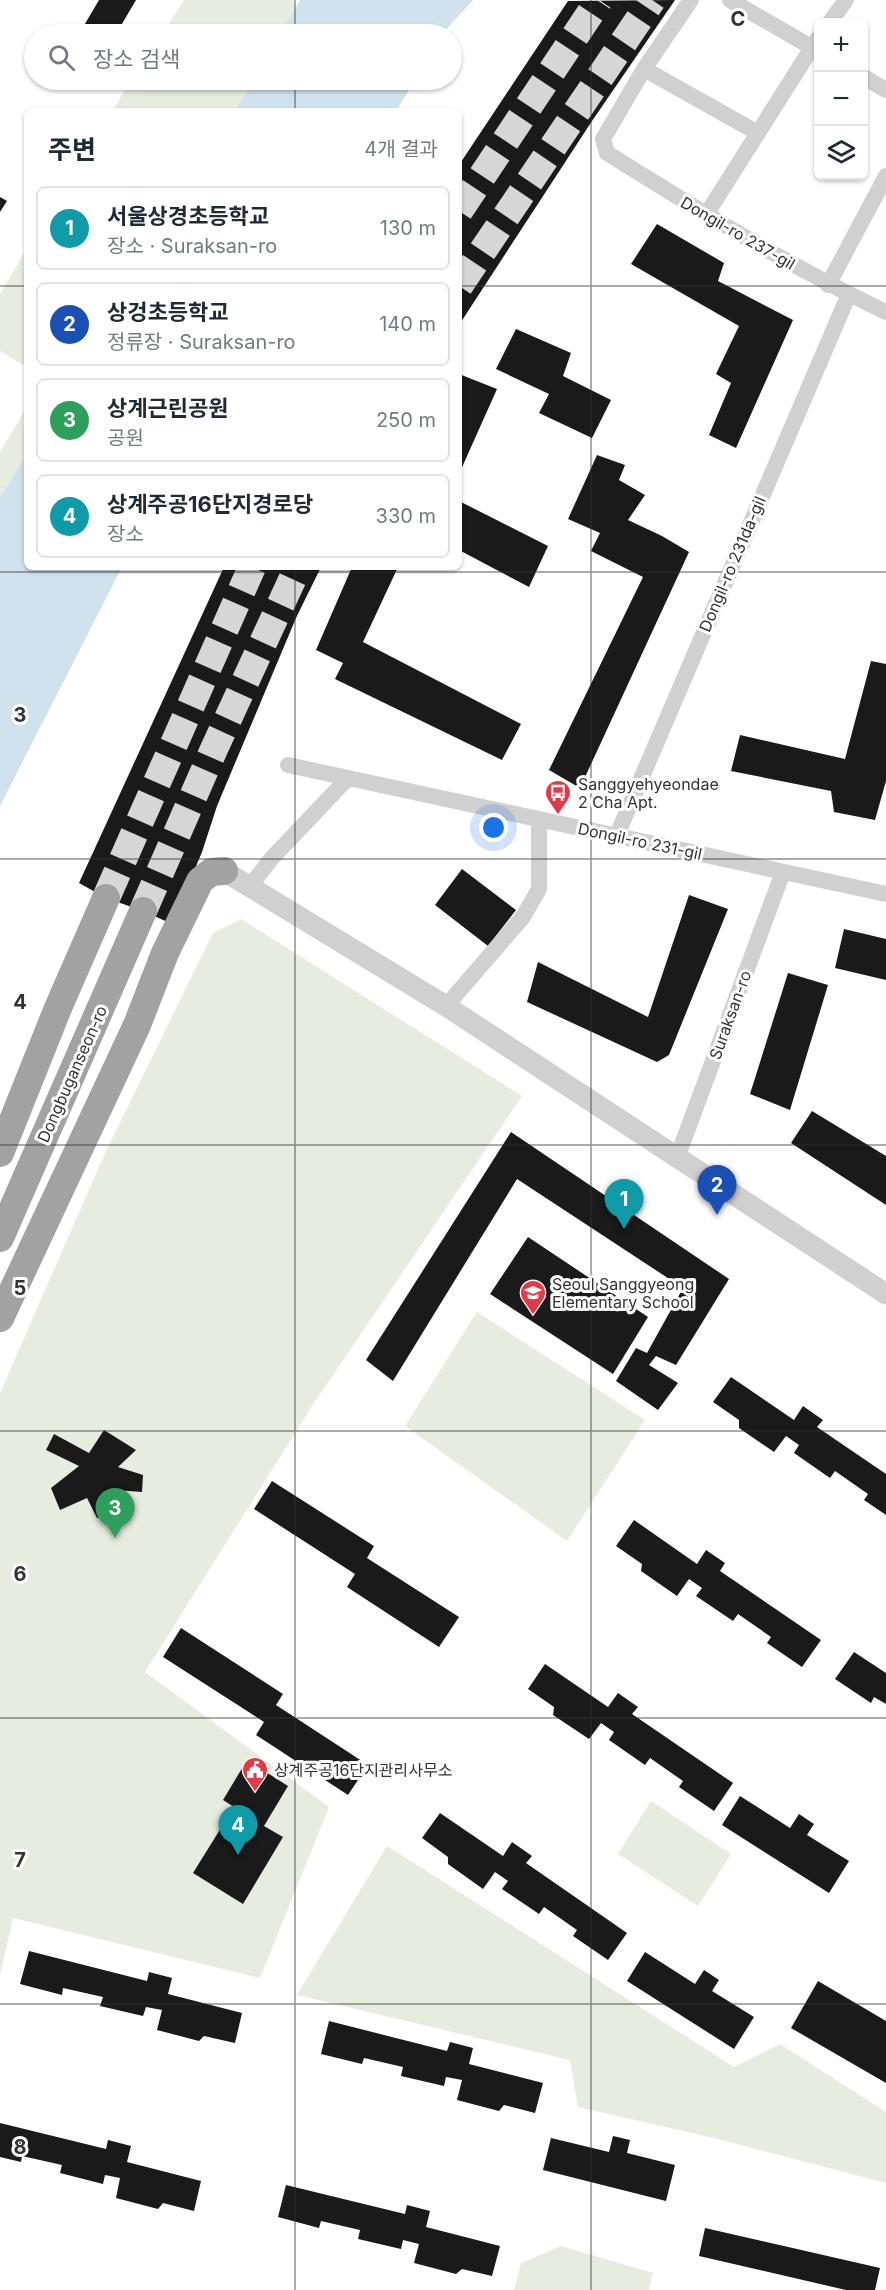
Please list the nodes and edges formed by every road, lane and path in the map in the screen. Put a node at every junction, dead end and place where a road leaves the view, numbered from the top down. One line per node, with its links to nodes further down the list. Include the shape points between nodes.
1 (691, 0): 7 (street)
2 (730, 0): 5 (street)
3 (846, 0): 4 (street)
4 (833, 18)
5 (814, 44)
6 (814, 48): 10 (street)
7 (644, 69): 10 (street); 12 (street, Dongil-ro 237-gil, via 603,139 608,153)
8 (868, 79): 9 (street)
9 (886, 90)
10 (758, 133): 12 (street)
11 (886, 176): 13 (street)
12 (706, 215): 13 (street, Dongil-ro 237-gil)
13 (828, 285): 14 (street, Dongil-ro 237-gil)
14 (849, 294): 15 (street, Dongil-ro 237-gil); 19 (street, Dongil-ro 231da-gil)
15 (886, 312)
16 (288, 765): 17 (street, Dongil-ro 231-gil)
17 (348, 778): 18 (street, Dongil-ro 231-gil); 22 (street)
18 (539, 819): 19 (street, Dongil-ro 231-gil); 26 (street, via 539,889 523,916)
19 (617, 835): 21 (street, Dongil-ro 231-gil)
20 (224, 871): 22 (street); 33 (highway, via 211,872 200,881)
21 (783, 872): 23 (street, Dongil-ro 231-gil); 30 (street, Suraksan-ro)
22 (250, 886): 26 (street)
23 (886, 894)
24 (106, 898): 27 (highway)
25 (144, 910): 31 (highway, Dongbuganseon-ro)
26 (446, 1006): 30 (street)
27 (58, 1008): 28 (highway); 29 (highway)
28 (0, 1114)
29 (0, 1153)
30 (677, 1158): 32 (street)
31 (0, 1238)
32 (886, 1294)
33 (0, 1318)

